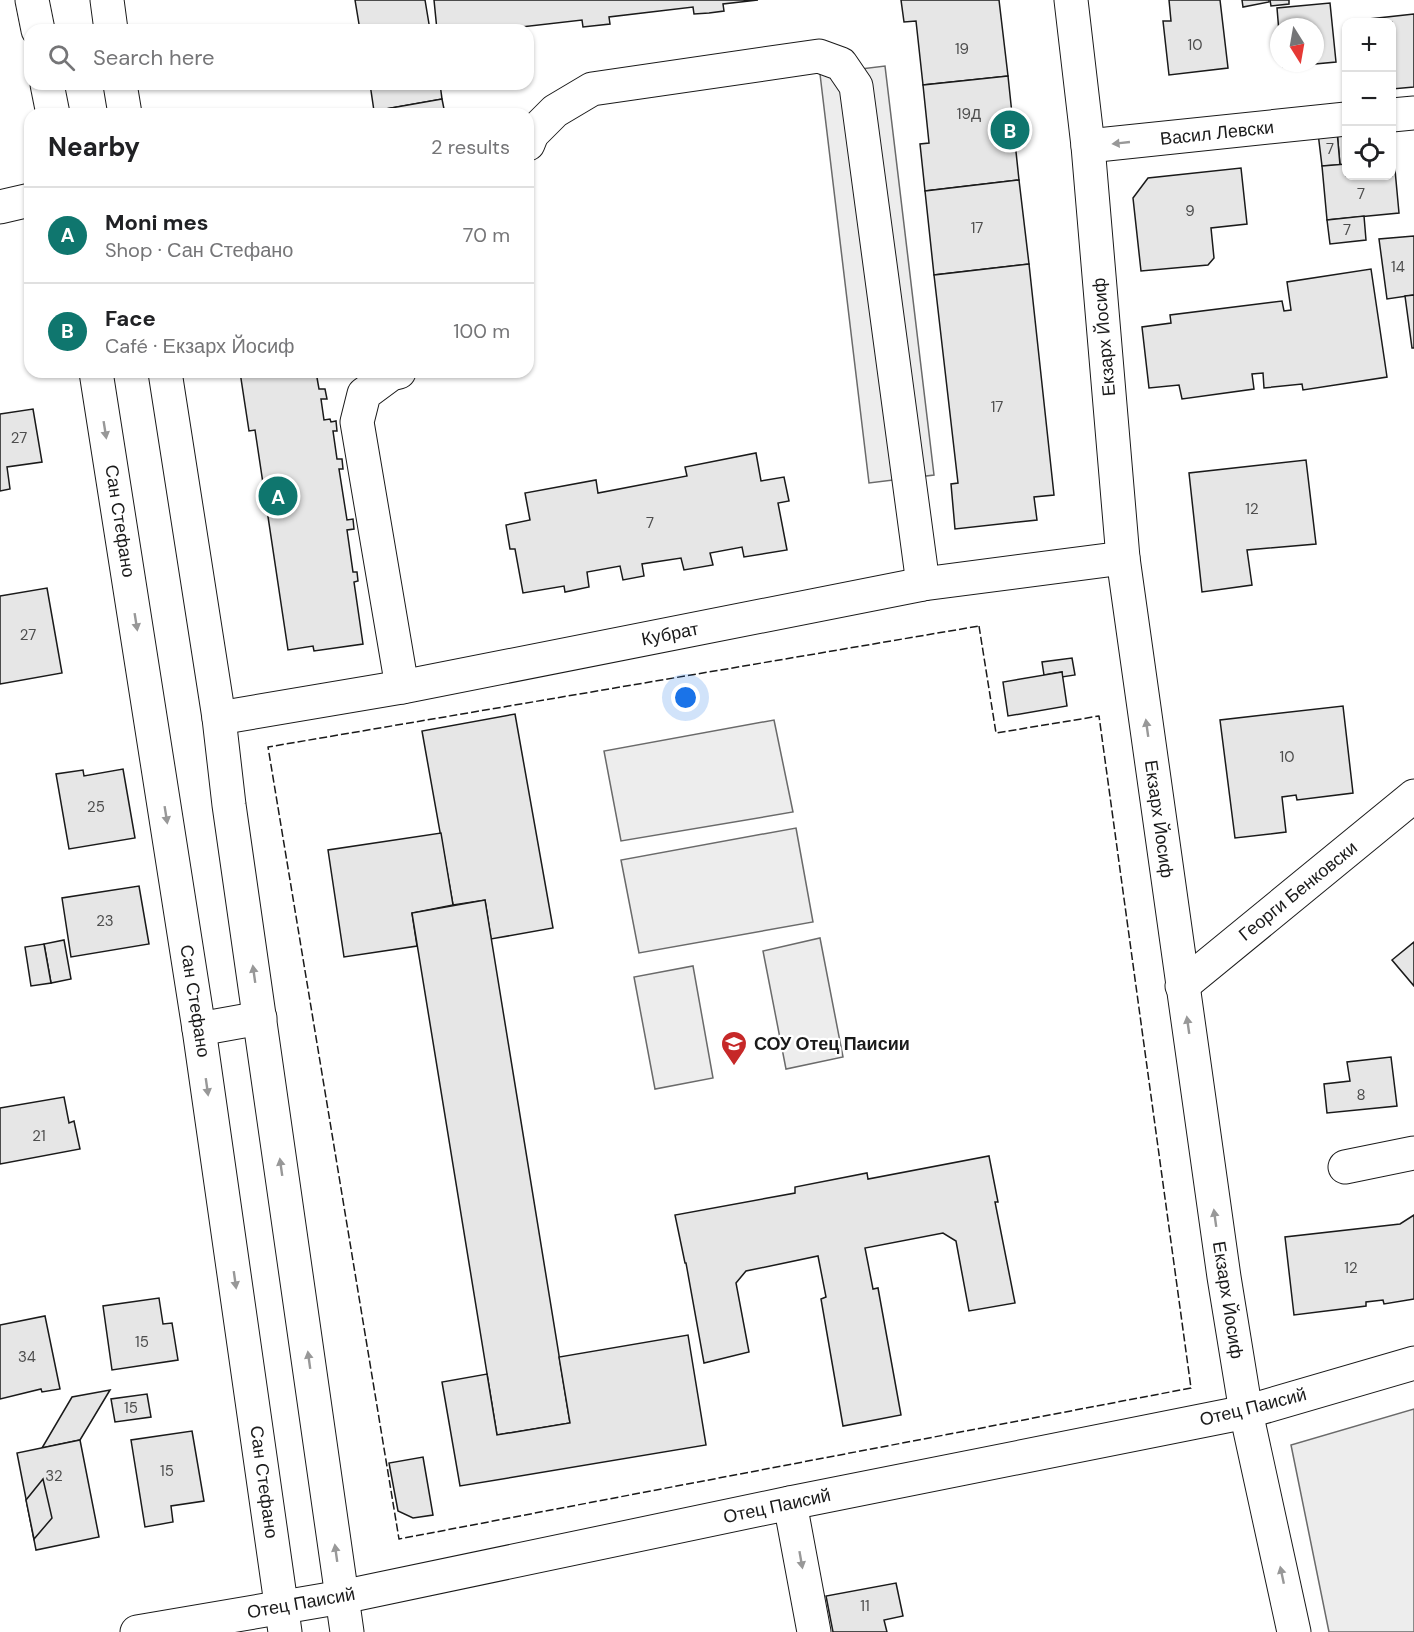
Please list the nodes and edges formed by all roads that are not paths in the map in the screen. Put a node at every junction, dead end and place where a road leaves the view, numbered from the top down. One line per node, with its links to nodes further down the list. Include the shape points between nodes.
1 (33, 0): 4 (street)
2 (107, 0): 5 (street)
3 (1071, 0): 14 (street, Екзарх Йосиф)
4 (37, 24)
5 (110, 24)
6 (48, 90): 8 (street)
7 (121, 90): 9 (street)
8 (52, 108)
9 (123, 108)
10 (1414, 113): 11 (street)
11 (1396, 115)
12 (1342, 120): 14 (street, Васил Левски, one-way to 14)
13 (534, 132): 21 (street, via 555,111 592,89 819,56 841,64 856,86)
14 (1088, 146): 20 (street, Екзарх Йосиф)
15 (24, 201): 16 (street)
16 (0, 207)
17 (97, 378): 27 (street, Сан Стефано, one-way to 27)
18 (166, 378): 23 (street)
19 (386, 378): 22 (street, via 364,394 357,422)
20 (1123, 558): 21 (street, Кубрат); 25 (street, Екзарх Йосиф, one-way to 20)
21 (923, 584): 22 (street, Кубрат)
22 (402, 687): 23 (street, Кубрат)
23 (219, 718): 26 (street, one-way to 23)
24 (1414, 796): 25 (street, Георги Бенковски)
25 (1182, 986): 31 (street, Екзарх Йосиф, one-way to 25)
26 (260, 1018): 27 (street); 33 (street, one-way to 26)
27 (199, 1029): 34 (street, Сан Стефано, one-way to 34)
28 (1414, 1153): 29 (street)
29 (1345, 1167)
30 (1414, 1363): 31 (street, Отец Паисий)
31 (1246, 1412): 32 (street, Отец Паисий); 38 (street, Екзарх Йосиф, one-way to 31)
32 (790, 1503): 33 (street, Отец Паисий); 37 (street, one-way to 37)
33 (342, 1597): 34 (street, Отец Паисий); 36 (street)
34 (284, 1619): 35 (street, Отец Паисий)
35 (137, 1632)
36 (347, 1632)
37 (814, 1632)
38 (1294, 1632)

